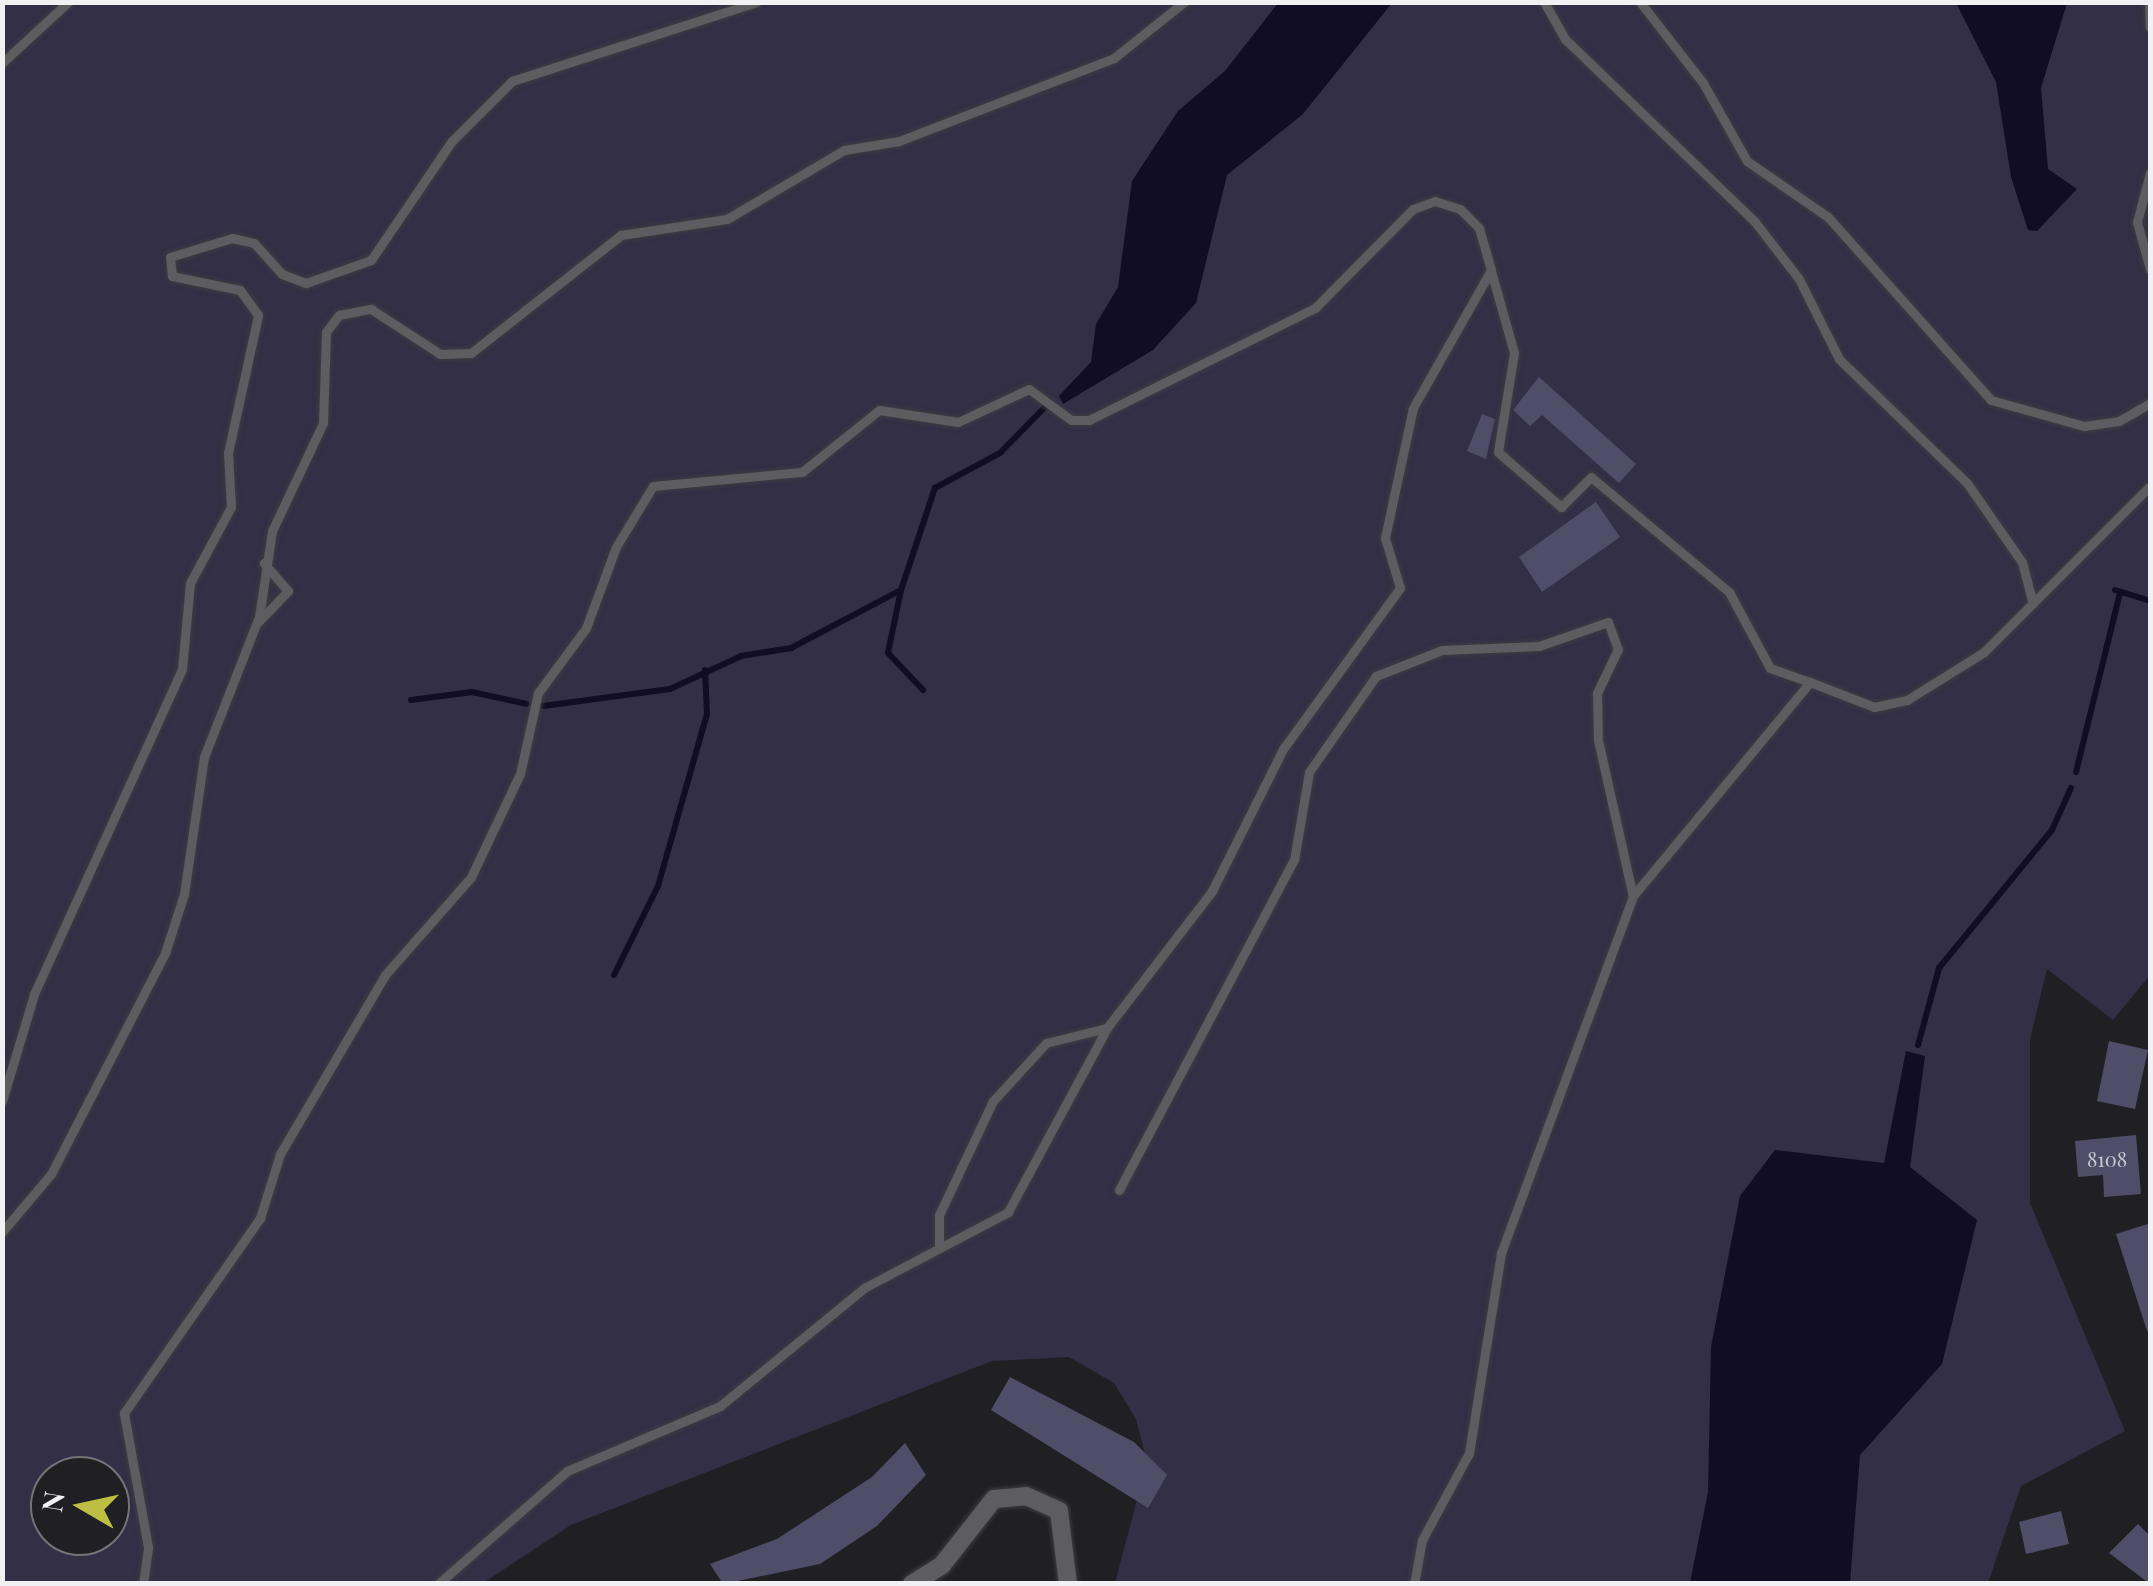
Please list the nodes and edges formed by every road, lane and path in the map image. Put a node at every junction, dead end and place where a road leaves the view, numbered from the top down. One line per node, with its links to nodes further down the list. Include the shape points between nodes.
1 (68, 2): 8 (lane)
2 (756, 2): 20 (lane, via 512,81 452,141 371,260 306,282 282,274 254,242 232,238 170,257 172,276 240,290 258,315 228,453 231,507 190,582 182,669 34,994)
3 (1184, 2): 14 (lane, via 1114,58 899,140 844,150 727,219 621,235 471,352 440,354 371,309 339,315 326,332 323,422)
4 (1544, 2): 15 (lane, via 1566,39 1774,246 1839,360 1967,482 2022,562)
5 (1640, 2): 12 (lane, via 1703,82 1747,161 1828,217 1991,400 2084,426 2119,421)
6 (2149, 2): 7 (lane)
7 (2150, 27)
8 (2, 63)
9 (2150, 173): 10 (lane, via 2137,222)
10 (2150, 269)
11 (1490, 270): 17 (lane, via 1514,353 1498,452 1561,506 1591,477 1729,592 1770,668); 19 (lane, via 1413,408 1385,538 1400,588 1283,749 1212,892); 24 (lane, via 1470,217 1426,203 1315,308 1089,420 1071,420 1029,389 958,422 879,410 802,472 653,486 616,547 586,628 538,693 520,774 471,877 386,975 280,1154 260,1218 124,1413 148,1547)
12 (2150, 403)
13 (2150, 486): 15 (lane)
14 (264, 564): 16 (lane); 16 (lane, via 288,591)
15 (2032, 604): 17 (lane, via 1984,652 1890,709)
16 (256, 624): 22 (lane, via 204,757 184,894 165,953 51,1174)
17 (1810, 682): 18 (lane)
18 (1633, 896): 21 (lane, via 1598,740 1597,693 1618,649 1608,622 1539,646 1442,650 1376,676 1309,772 1294,860); 28 (lane, via 1501,1253 1469,1452 1422,1540)
19 (1106, 1028): 23 (lane, via 1008,1212); 23 (lane, via 1046,1043 993,1101 939,1215)
20 (2, 1100)
21 (1119, 1190)
22 (2, 1232)
23 (938, 1246): 25 (lane, via 864,1288 720,1406 567,1471)
24 (143, 1584)
25 (438, 1584)
26 (912, 1584): 27 (street, via 942,1565 994,1499 1026,1496 1059,1511)
27 (1068, 1584)
28 (1414, 1584)

